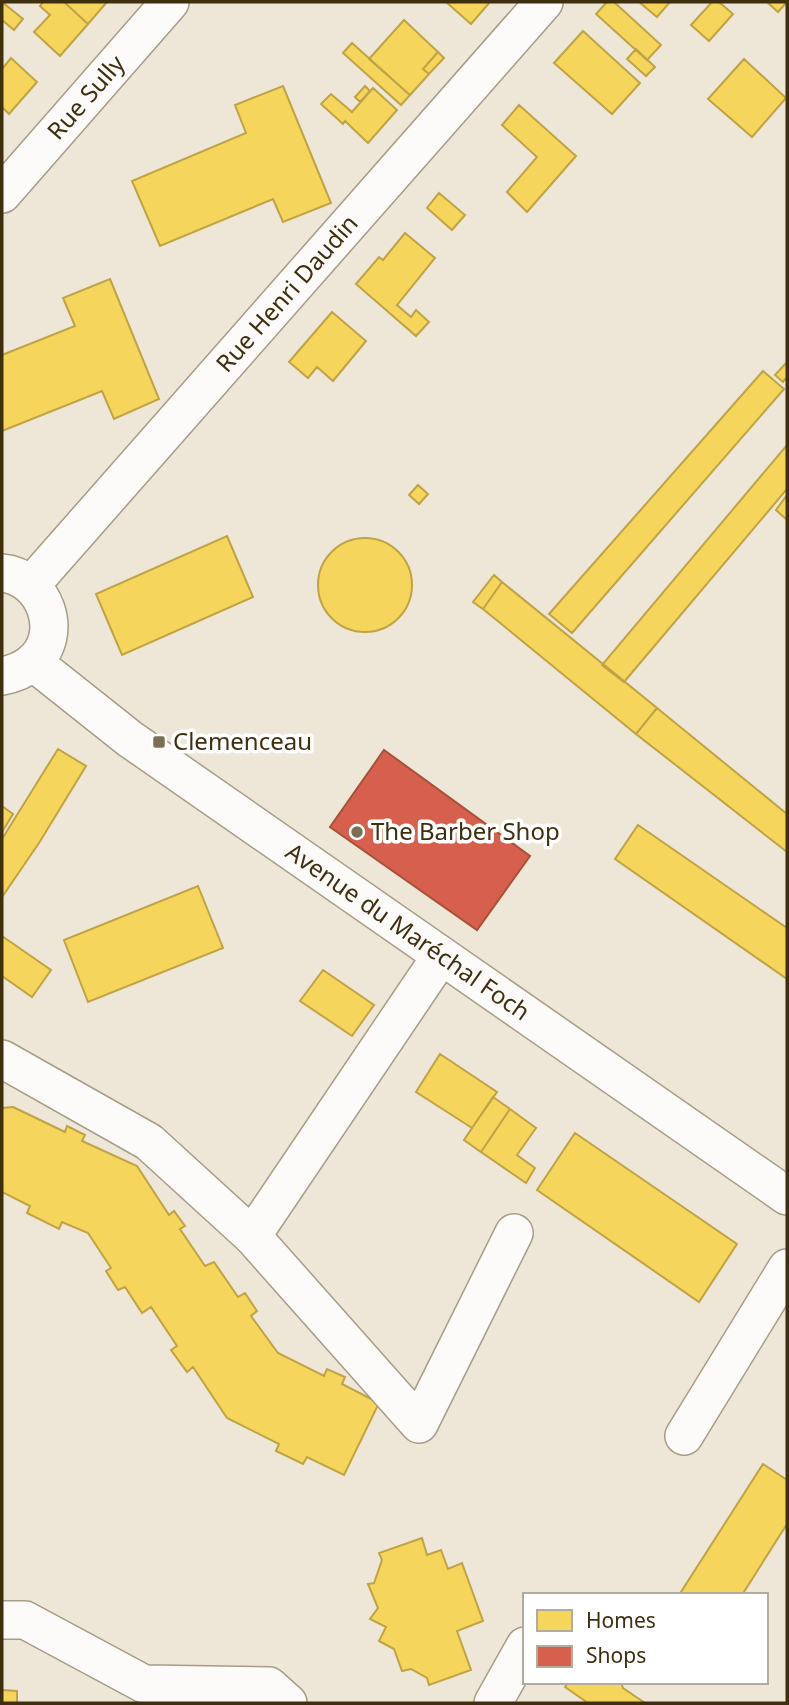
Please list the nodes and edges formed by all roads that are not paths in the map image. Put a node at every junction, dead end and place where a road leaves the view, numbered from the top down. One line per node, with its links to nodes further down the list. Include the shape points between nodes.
1 (170, 2): 3 (street, Rue Sully)
2 (544, 2): 4 (street, Rue Henri Daudin)
3 (2, 194)
4 (17, 579): 5 (street, via 42,598 49,632 44,648)
5 (18, 669): 6 (street, Avenue du Maréchal Foch, via 130,739)
6 (441, 956): 8 (street, Avenue du Maréchal Foch); 10 (street)
7 (2, 1059): 10 (street, via 149,1142)
8 (787, 1196)
9 (514, 1233): 10 (street, via 419,1423)
10 (252, 1236)
11 (787, 1268): 12 (street)
12 (684, 1436)
13 (2, 1620): 15 (street, via 25,1620 144,1684 269,1686)
14 (523, 1650): 16 (street)
15 (288, 1703)
16 (493, 1703)

